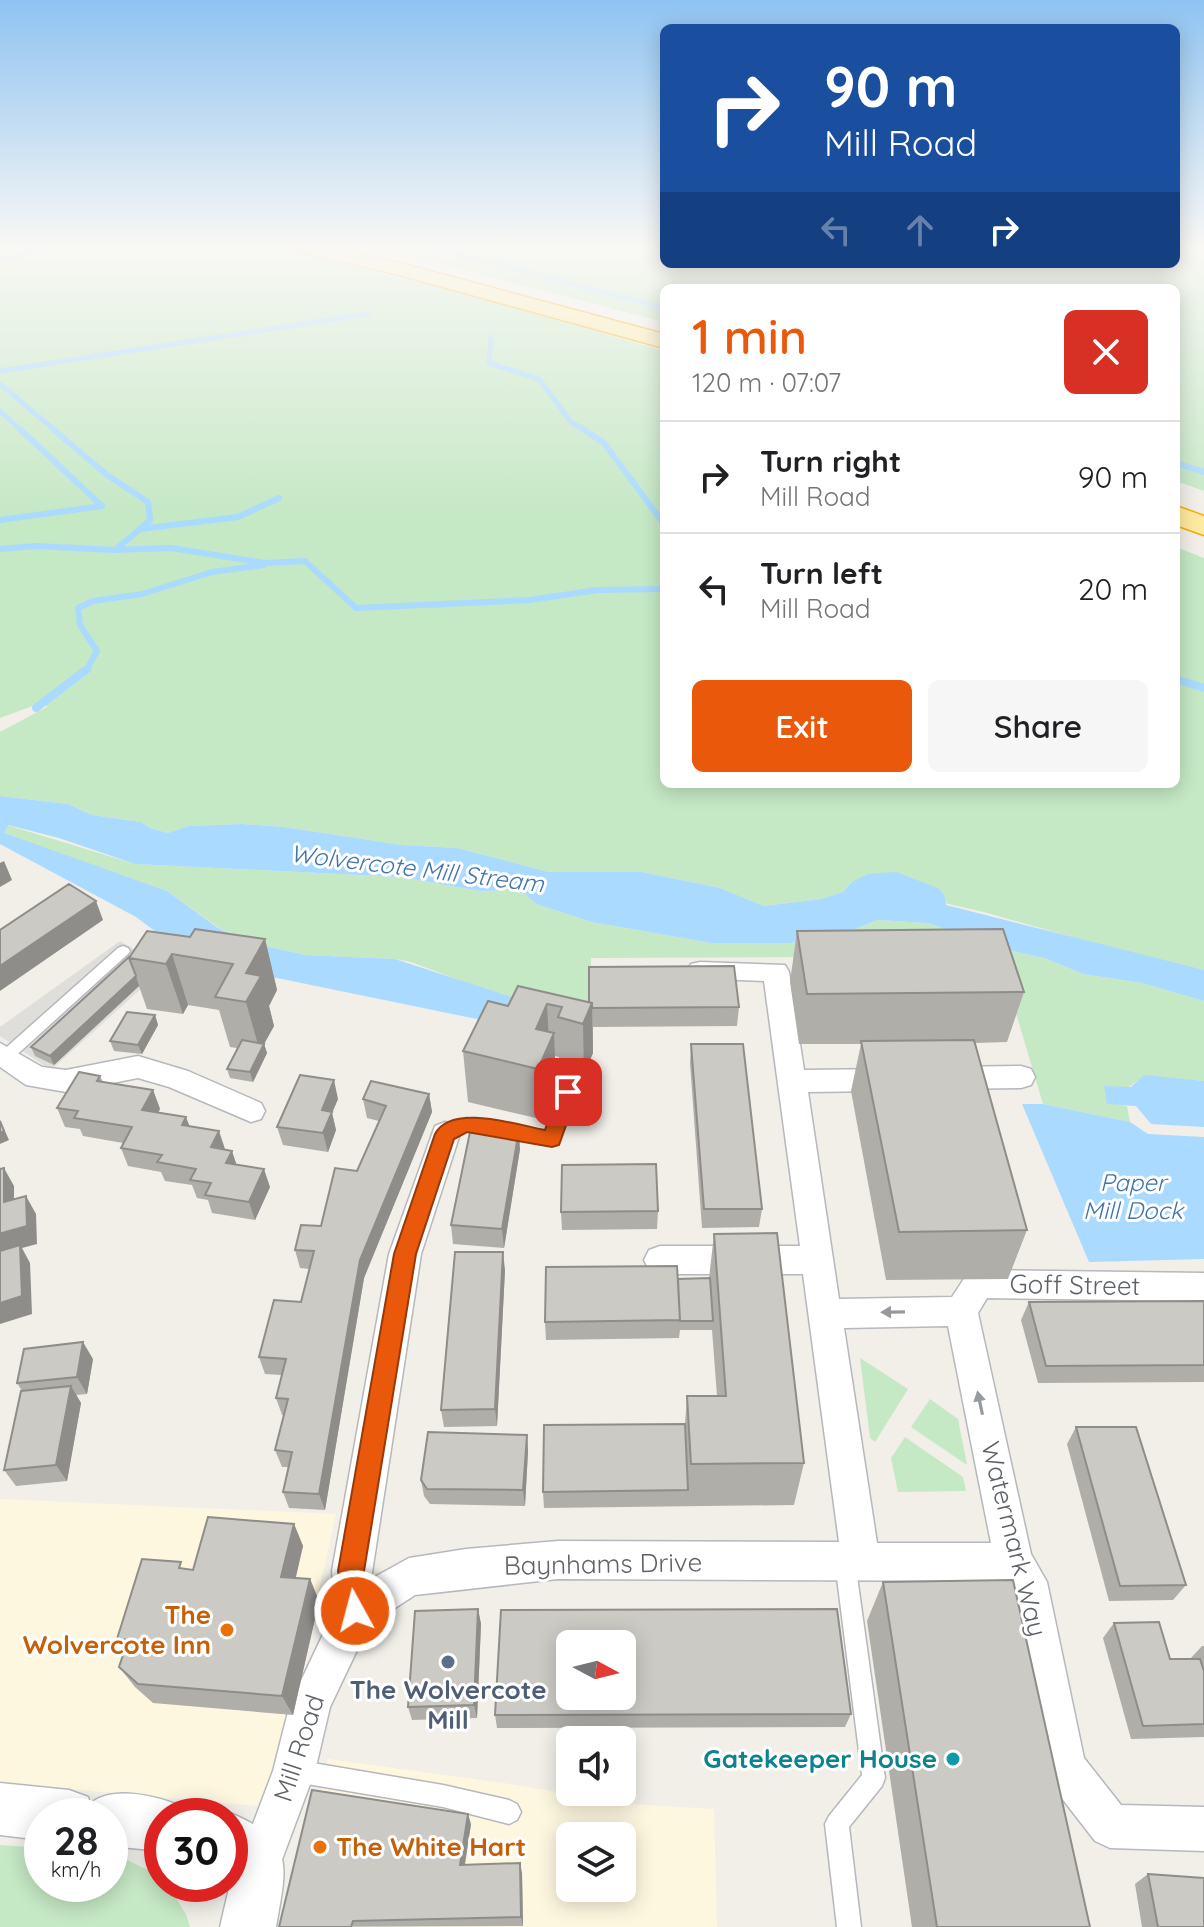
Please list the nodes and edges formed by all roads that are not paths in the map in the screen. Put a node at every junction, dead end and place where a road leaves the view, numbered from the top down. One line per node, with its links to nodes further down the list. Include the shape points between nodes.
1 (1180, 494): 2 (highway)
2 (1204, 502)
3 (1180, 517): 4 (highway)
4 (1204, 526)
5 (123, 951): 7 (lane)
6 (671, 971): 9 (street, via 776,972)
7 (3, 1055): 11 (street, via 36,1077 66,1081 138,1067)
8 (1021, 1077): 9 (street)
9 (792, 1081): 14 (street)
10 (568, 1092): 12 (lane, via 552,1139 466,1124)
11 (251, 1111)
12 (445, 1134): 20 (street, via 405,1254 351,1571)
13 (660, 1260): 14 (street)
14 (817, 1260): 17 (street)
15 (1204, 1287): 16 (street, Goff Street, via 978,1284)
16 (961, 1311): 17 (street, one-way to 17); 19 (street, Watermark Way, one-way to 16)
17 (825, 1314): 18 (street)
18 (853, 1562): 19 (street, Baynhams Drive); 20 (street, Baynhams Drive, via 558,1560 466,1568 409,1577); 29 (lane, via 874,1778 837,1824)
19 (1014, 1562): 25 (street, Watermark Way, via 1028,1582 1065,1768 1110,1826)
20 (355, 1611): 21 (street, Mill Road, via 310,1704)
21 (294, 1771): 24 (lane); 26 (street, Mill Road)
22 (0, 1809): 23 (street)
23 (24, 1811)
24 (509, 1812)
25 (1204, 1829)
26 (248, 1846)
27 (247, 1902): 28 (street)
28 (248, 1927)
29 (849, 1927)

